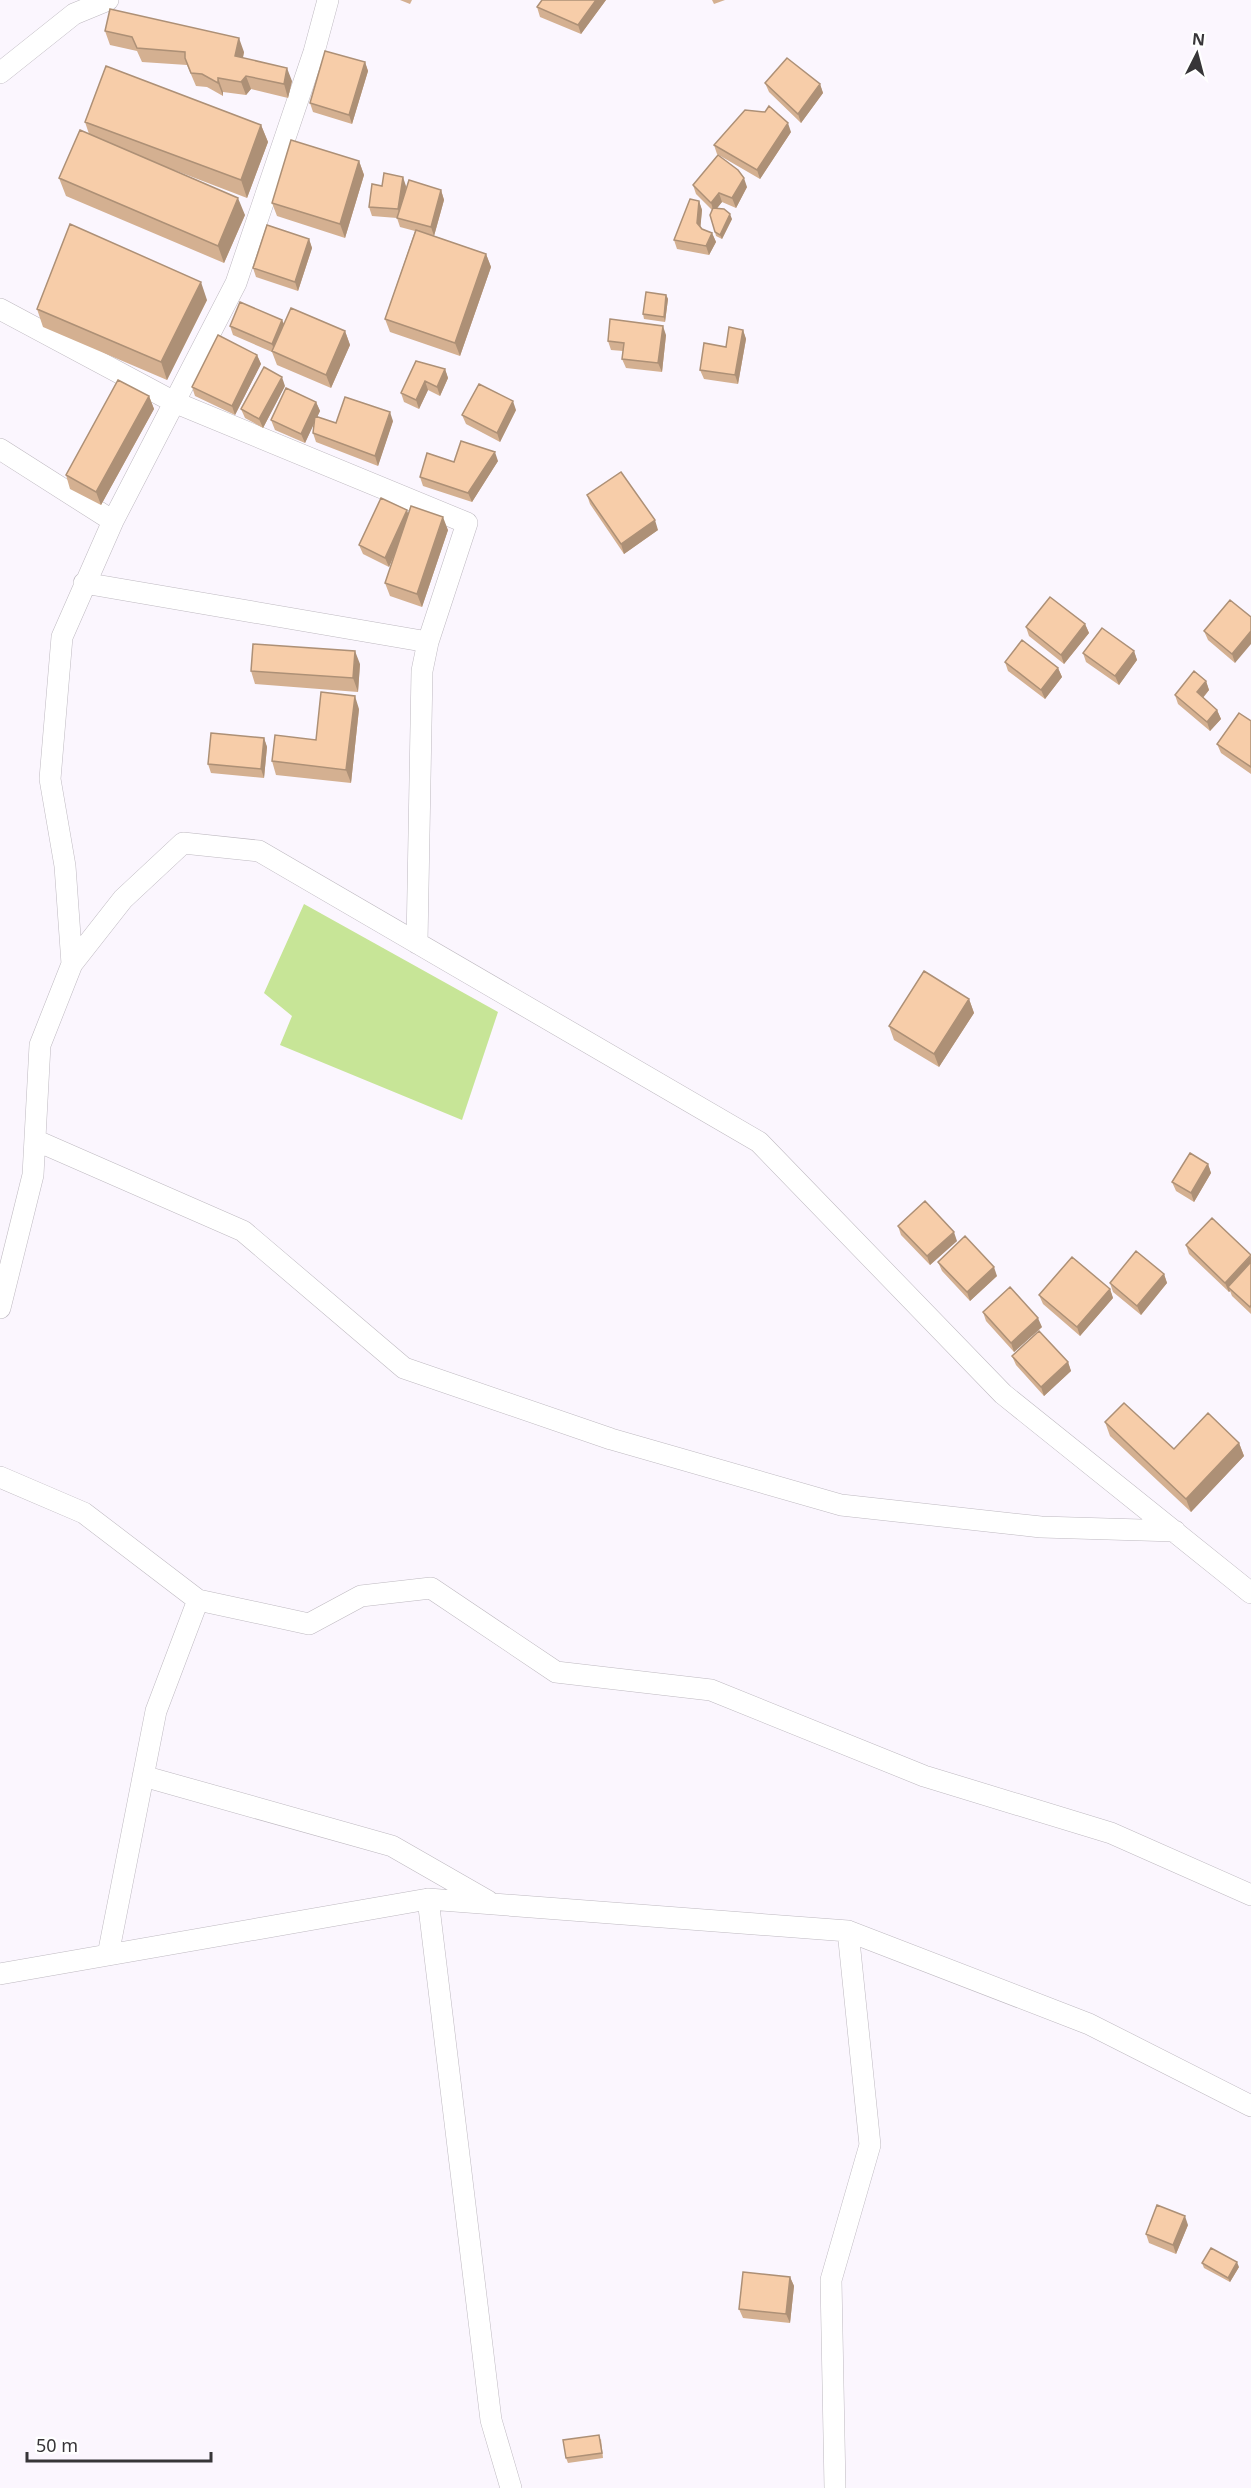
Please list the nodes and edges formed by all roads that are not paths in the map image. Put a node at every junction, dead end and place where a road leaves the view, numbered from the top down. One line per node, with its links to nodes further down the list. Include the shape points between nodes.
1 (108, 0): 3 (street, via 74,14)
2 (328, 0): 5 (street, via 236,284)
3 (0, 74)
4 (0, 309): 5 (street)
5 (174, 402): 7 (street); 9 (street, via 467,523)
6 (0, 449): 7 (street)
7 (113, 521): 8 (street)
8 (84, 583): 9 (street); 11 (street, via 62,637 50,779 65,866)
9 (428, 642): 10 (street, via 422,671)
10 (417, 943): 11 (street, via 259,851 183,843 123,899); 15 (street, via 759,1142 1003,1394)
11 (72, 964): 12 (street, via 40,1045)
12 (35, 1140): 13 (street, via 33,1175); 15 (street, via 243,1231 404,1368 469,1391 610,1439 841,1505 1041,1527)
13 (0, 1308)
14 (0, 1477): 17 (street, via 84,1513)
15 (1175, 1531): 16 (street)
16 (1251, 1593)
17 (198, 1600): 18 (street, via 156,1711); 19 (street, via 309,1624 361,1596 431,1588 556,1672 711,1690 924,1776 1111,1833)
18 (143, 1776): 21 (street, via 392,1846); 23 (street)
19 (1251, 1895)
20 (428, 1899): 21 (street); 23 (street); 26 (street, via 491,2420)
21 (494, 1904): 22 (street)
22 (848, 1931): 25 (street, via 1089,2024); 27 (street, via 870,2145 831,2280)
23 (108, 1955): 24 (street)
24 (0, 1974)
25 (1251, 2106)
26 (511, 2488)
27 (835, 2488)

